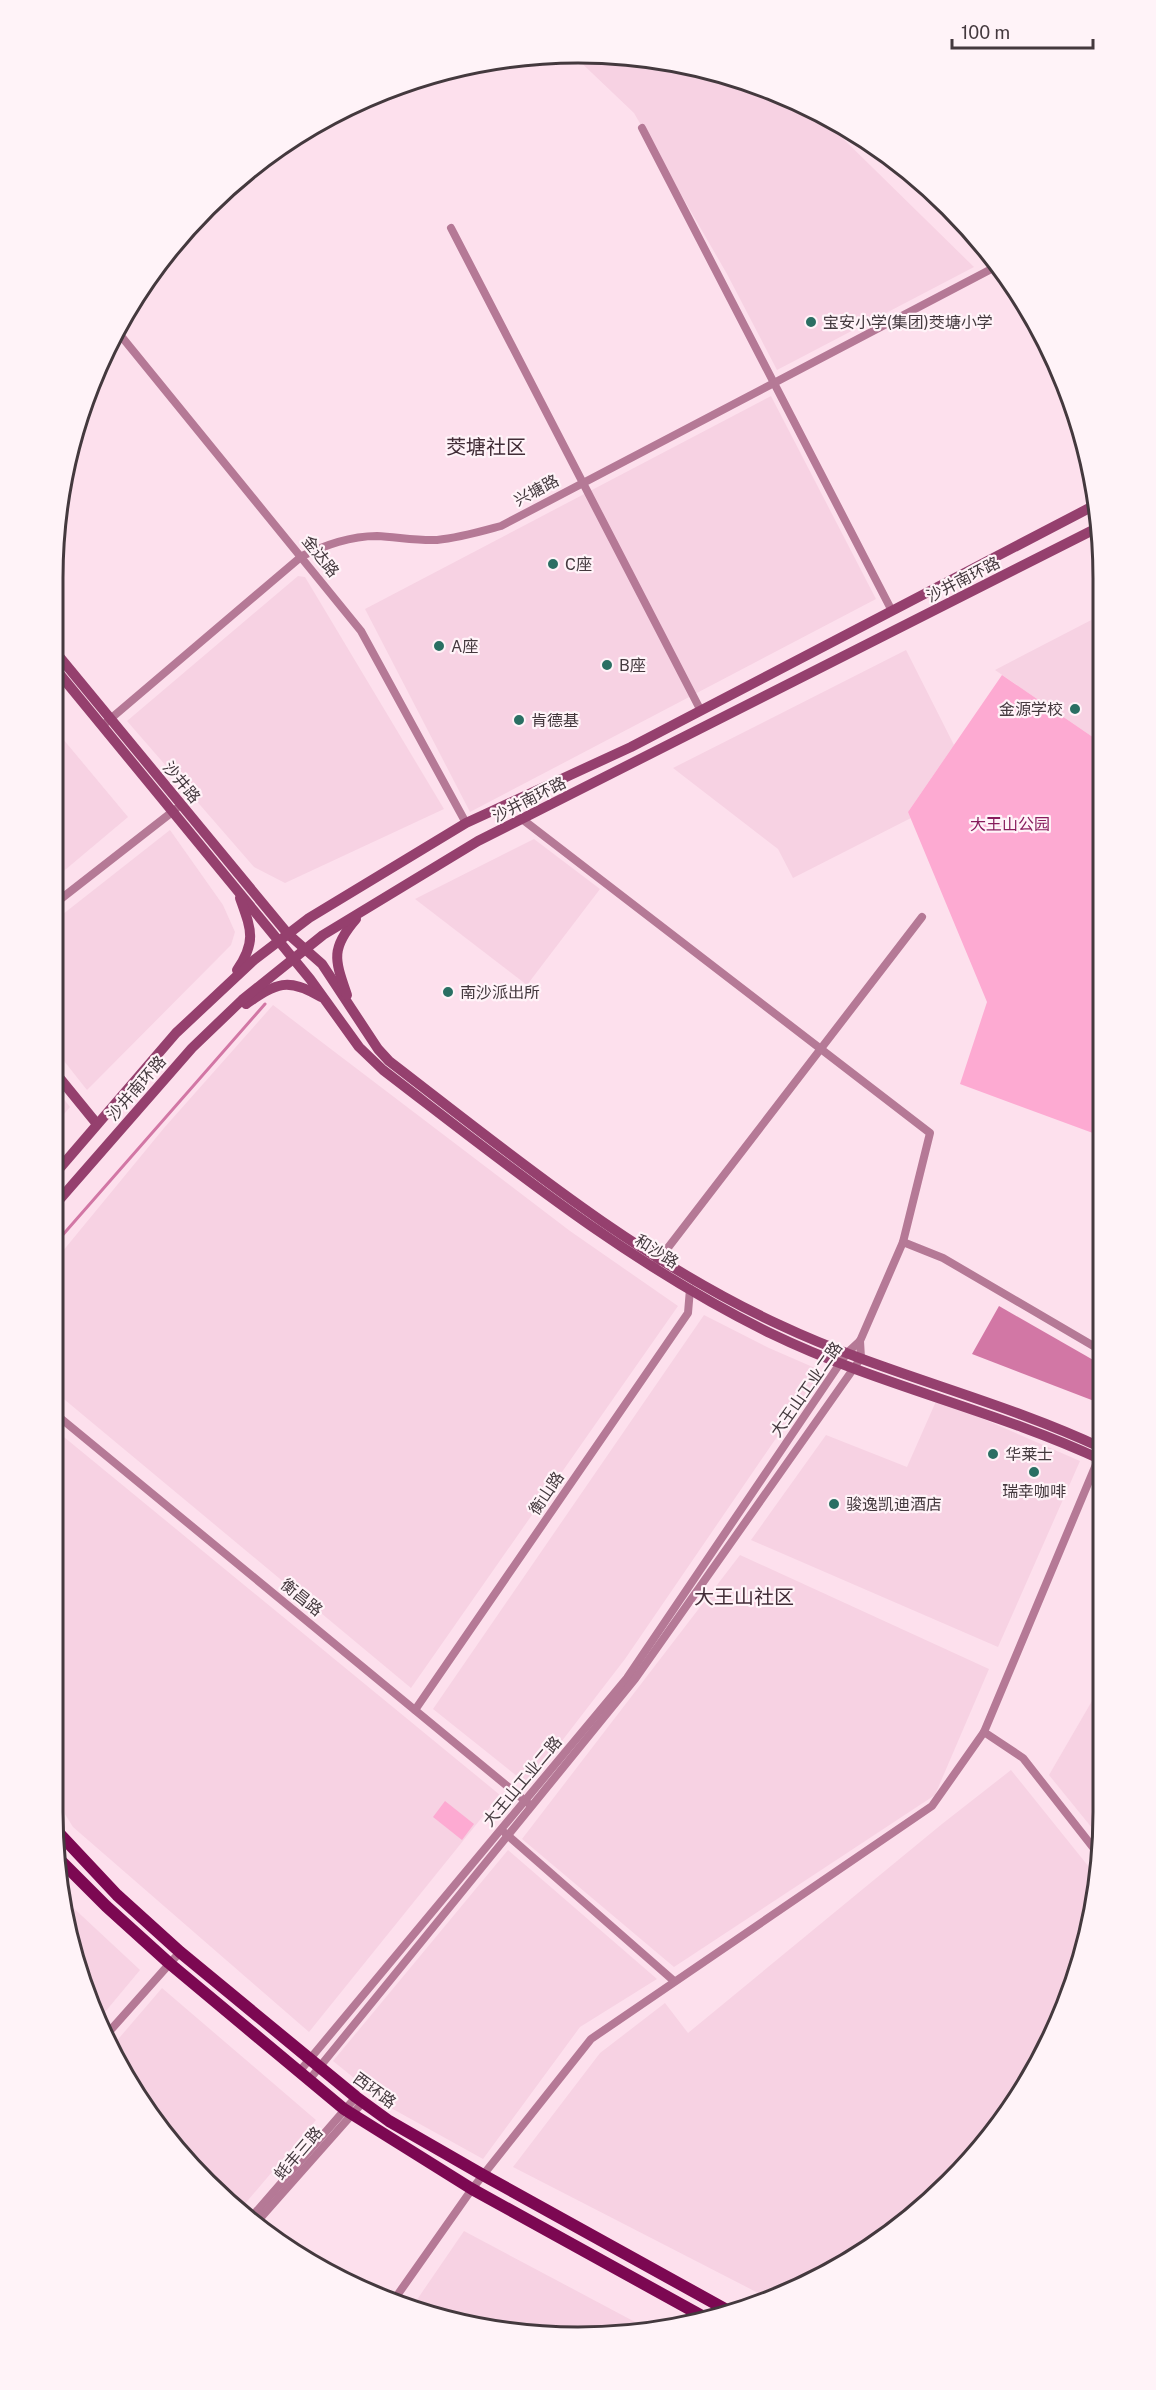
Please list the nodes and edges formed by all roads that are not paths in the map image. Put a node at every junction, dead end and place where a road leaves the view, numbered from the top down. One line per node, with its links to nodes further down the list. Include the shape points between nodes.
1 (642, 128): 5 (street)
2 (451, 228): 6 (street)
3 (991, 269): 5 (street, 兴塘路)
4 (123, 338): 9 (street, 金达路)
5 (774, 383): 6 (street, 兴塘路); 10 (street)
6 (583, 483): 9 (street, 兴塘路, via 501,526 468,536 435,540 351,538); 13 (street)
7 (1089, 509): 10 (main road, 沙井南环路)
8 (1091, 531): 16 (main road, 沙井南环路)
9 (302, 556): 14 (street, 兴塘路); 17 (street, 金达路, via 361,631)
10 (892, 611): 13 (main road, 沙井南环路)
11 (63, 664): 14 (main road, 沙井路)
12 (63, 677): 14 (main road, 沙井路)
13 (701, 711): 17 (main road, 沙井南环路)
14 (106, 722): 15 (main road, 沙井路)
15 (177, 808): 18 (main road, 沙井路); 19 (street); 22 (main road, 沙井路)
16 (522, 819): 20 (main road, 沙井南环路); 29 (street)
17 (466, 823): 22 (main road, 沙井南环路)
18 (237, 889): 22 (main road, 沙井路); 25 (main road, via 251,940 245,958)
19 (63, 896)
20 (362, 912): 23 (main road, 沙井南环路); 27 (main road, via 341,938 336,957)
21 (922, 917): 29 (street)
22 (283, 937): 23 (main road, 和沙路); 24 (main road, 和沙路); 25 (main road, 沙井南环路)
23 (305, 949): 24 (main road, 沙井南环路); 27 (main road, 和沙路, via 322,964)
24 (293, 958): 26 (main road, 和沙路); 28 (main road, 沙井南环路)
25 (227, 984): 31 (main road, 沙井南环路, via 152,1058)
26 (325, 1000): 28 (main road, via 297,985 277,985); 35 (main road, 和沙路, via 359,1047 383,1070 566,1209)
27 (354, 1012): 35 (main road, 和沙路, via 390,1061)
28 (218, 1023): 33 (main road, 沙井南环路)
29 (821, 1049): 34 (street, via 930,1133); 35 (street)
30 (63, 1083): 31 (main road)
31 (97, 1124): 32 (main road, 沙井南环路)
32 (63, 1163)
33 (63, 1194)
34 (903, 1242): 37 (street); 38 (street, via 943,1258)
35 (656, 1262): 36 (main road, 和沙路); 39 (main road, 和沙路)
36 (690, 1289): 39 (main road, 和沙路, via 773,1334); 44 (street, 衡山路, via 688,1313)
37 (860, 1341): 39 (street, 大王山工业二路); 40 (street, 大王山工业二路)
38 (1093, 1346)
39 (844, 1358): 40 (main road, 和沙路); 46 (street, 大王山工业二路, via 627,1678)
40 (857, 1362): 42 (main road, 和沙路); 46 (street, 大王山工业二路, via 635,1679)
41 (63, 1421): 44 (street, 衡昌路)
42 (1093, 1451)
43 (1093, 1473): 45 (street)
44 (415, 1710): 46 (street, 衡昌路)
45 (984, 1732): 49 (street, via 1023,1758); 53 (street, via 932,1806)
46 (528, 1803): 47 (street, 大王山工业二路)
47 (504, 1833): 53 (street); 55 (street, 大王山工业二路)
48 (64, 1838): 51 (main road, 西环路, via 117,1895)
49 (1092, 1846)
50 (66, 1866): 52 (main road, 西环路)
51 (180, 1952): 52 (street); 55 (main road, 西环路)
52 (170, 1963): 54 (street); 56 (main road, 西环路)
53 (674, 1981): 59 (street, via 591,2039)
54 (111, 2029)
55 (314, 2064): 56 (street, 大王山工业二路); 57 (main road, 西环路)
56 (304, 2076): 58 (main road, 西环路)
57 (359, 2100): 58 (street, 蚝丰三路); 59 (main road, 西环路)
58 (348, 2112): 60 (main road, 西环路); 61 (street, 蚝丰三路); 62 (street, 蚝丰三路)
59 (483, 2175): 60 (street); 64 (main road, 西环路)
60 (472, 2188): 63 (street); 65 (main road, 西环路)
61 (255, 2213)
62 (260, 2218)
63 (398, 2294)
64 (720, 2306)
65 (696, 2313)

